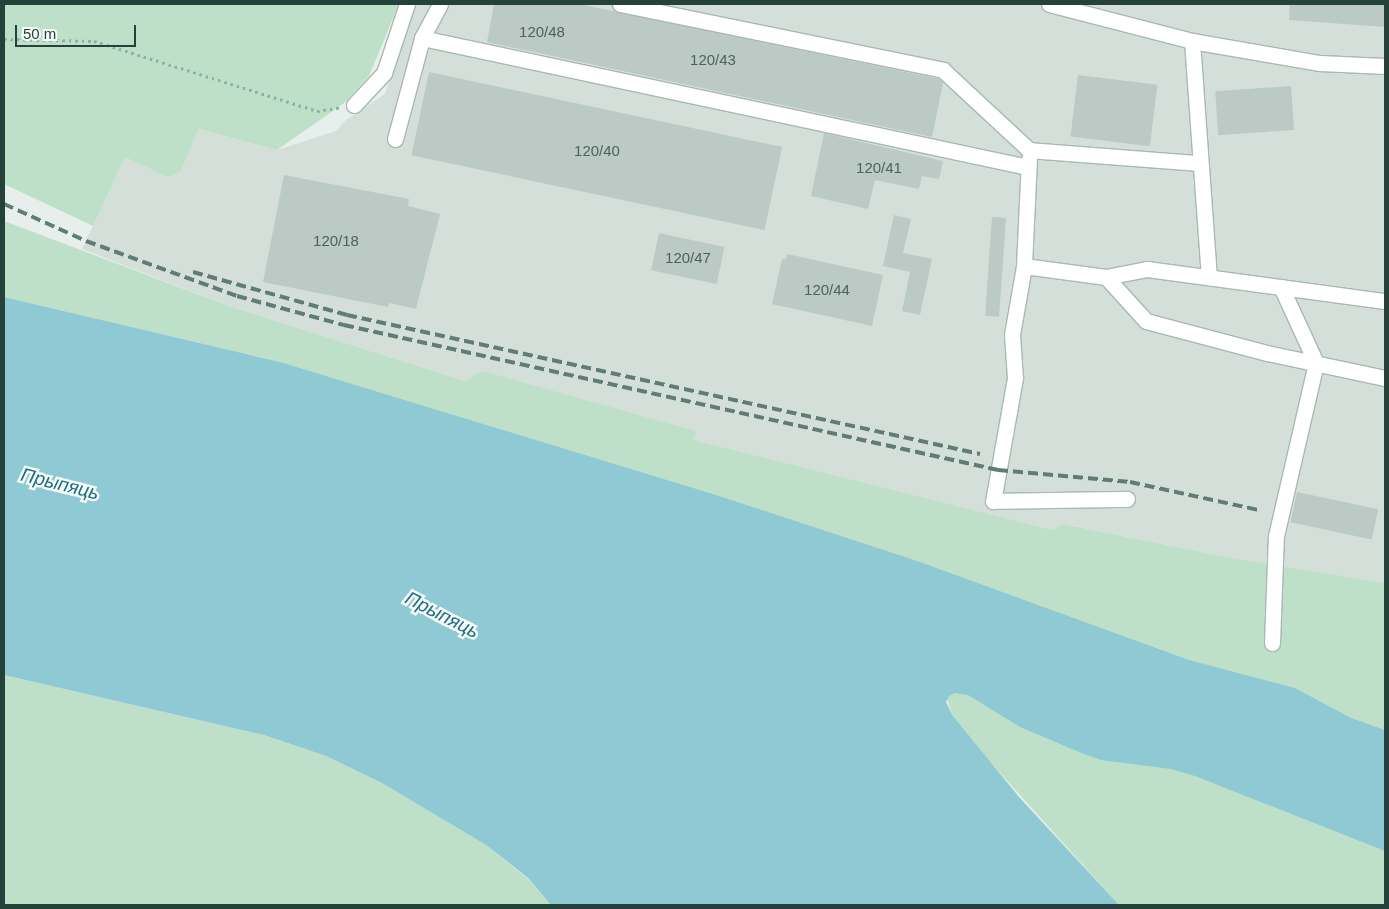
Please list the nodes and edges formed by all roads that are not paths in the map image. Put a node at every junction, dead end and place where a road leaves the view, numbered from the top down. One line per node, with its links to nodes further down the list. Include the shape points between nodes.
1 (407, 4): 8 (street, via 384,73)
2 (440, 4): 5 (street)
3 (620, 4): 10 (street, via 943,70)
4 (1049, 4): 6 (street)
5 (422, 38): 9 (street); 12 (street)
6 (1192, 41): 7 (street, via 1320,62); 11 (street)
7 (1385, 66)
8 (354, 105)
9 (394, 139)
10 (1029, 150): 11 (street); 12 (street)
11 (1199, 163): 15 (street)
12 (1028, 167): 13 (street)
13 (1024, 266): 14 (street); 20 (street, via 1012,335 1015,378 993,502)
14 (1106, 277): 15 (street, via 1147,269); 18 (street, via 1146,321)
15 (1209, 277): 16 (street)
16 (1281, 287): 17 (street); 18 (street)
17 (1385, 301)
18 (1316, 363): 19 (street); 21 (street, via 1276,536)
19 (1385, 378)
20 (1126, 499)
21 (1272, 643)

